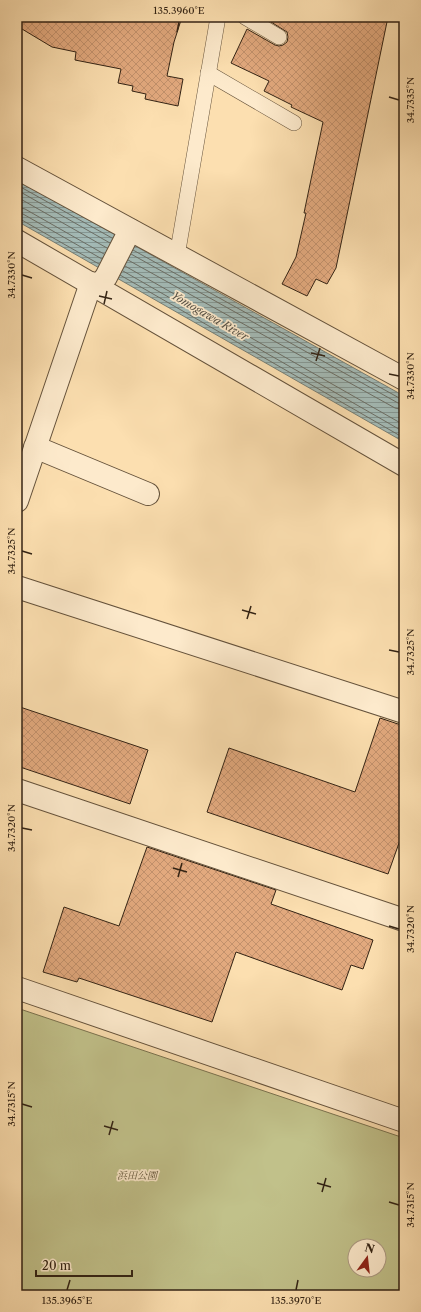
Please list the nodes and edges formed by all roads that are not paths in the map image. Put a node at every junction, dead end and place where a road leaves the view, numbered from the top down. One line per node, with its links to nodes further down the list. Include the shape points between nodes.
1 (218, 17): 4 (lane)
2 (245, 17): 3 (lane)
3 (279, 37)
4 (208, 73): 5 (lane); 9 (lane)
5 (294, 123)
6 (17, 168): 7 (street)
7 (129, 233): 9 (street); 10 (street)
8 (17, 241): 10 (street)
9 (177, 256): 11 (street)
10 (98, 282): 12 (street); 13 (street)
11 (404, 380)
12 (35, 447): 14 (street); 15 (street)
13 (404, 465)
14 (148, 494)
15 (17, 501)
16 (17, 587): 17 (street)
17 (404, 712)
18 (17, 790): 19 (street)
19 (404, 920)
20 (17, 988): 21 (street)
21 (404, 1121)

